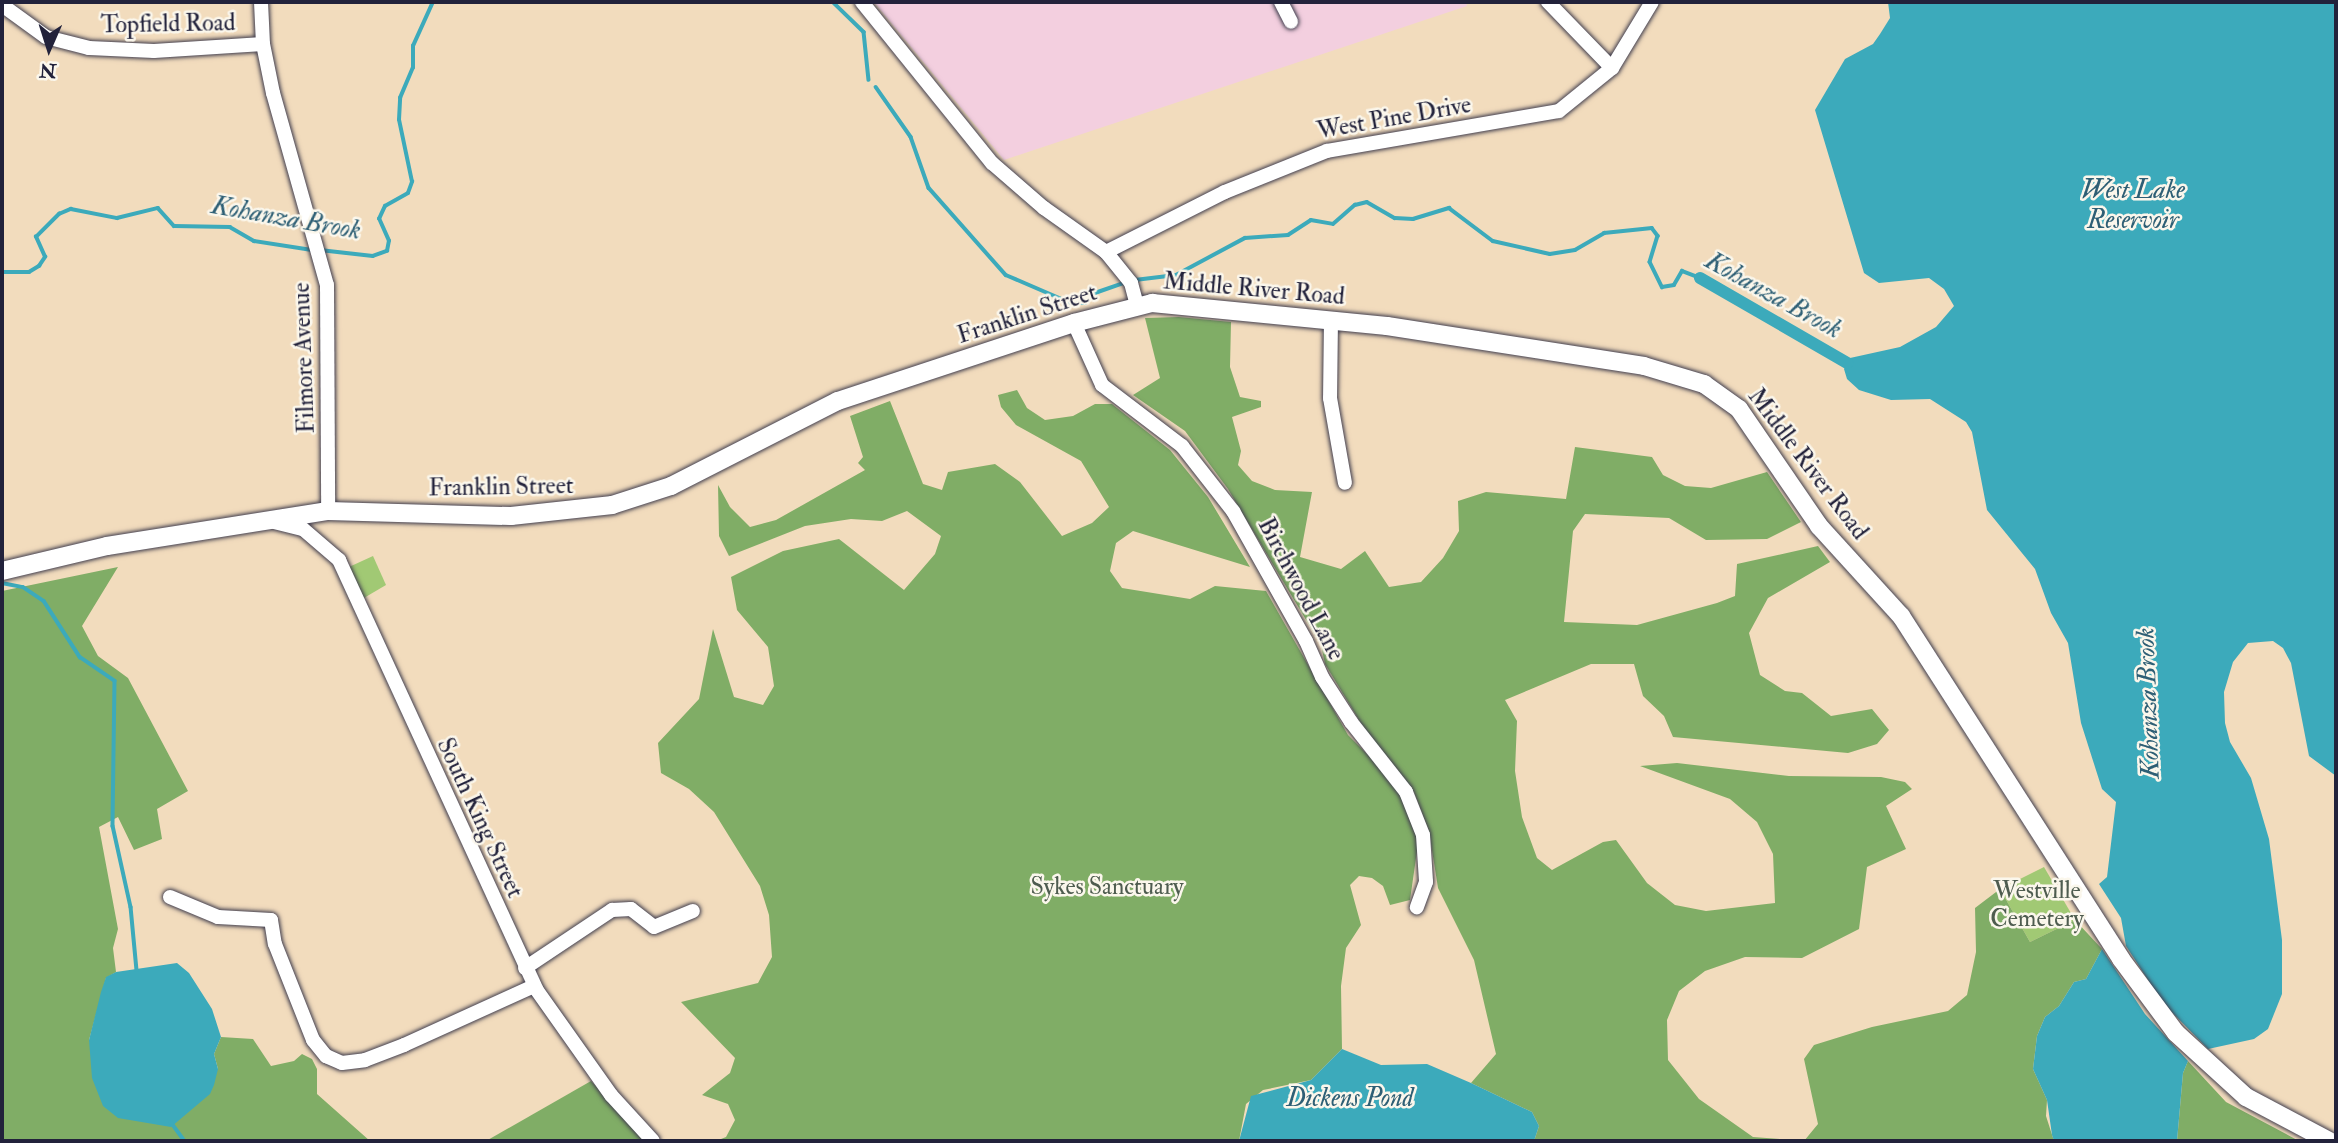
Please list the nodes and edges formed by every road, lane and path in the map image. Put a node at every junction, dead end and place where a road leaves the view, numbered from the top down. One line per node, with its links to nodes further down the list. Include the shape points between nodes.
1 (261, 2): 8 (street, Filmore Avenue)
2 (862, 2): 10 (street, Middle River Road, via 992,163)
3 (1281, 2): 7 (street)
4 (1548, 2): 9 (street)
5 (1652, 2): 9 (street, West Pine Drive)
6 (2, 5): 8 (street, Topfield Road, via 46,37 89,48 155,51)
7 (1291, 22)
8 (263, 44): 15 (street, Filmore Avenue, via 327,285)
9 (1612, 68): 10 (street, West Pine Drive, via 1559,111 1327,151 1225,192)
10 (1106, 253): 11 (street, Middle River Road)
11 (1136, 299): 12 (main road, Middle River Road); 13 (main road, Franklin Street)
12 (1331, 319): 14 (street, via 1330,398); 23 (main road, Middle River Road, via 1644,366 1704,384 1724,396 1758,435 1819,526 1901,616 2157,1010 2222,1079)
13 (1074, 323): 15 (main road, Franklin Street, via 838,401 687,478 612,505 511,516); 19 (street, Birchwood Lane, via 1101,385 1182,446 1226,502 1322,677 1406,792 1423,835 1426,882)
14 (1345, 483)
15 (328, 511): 16 (main road, Franklin Street)
16 (274, 522): 17 (main road, Franklin Street, via 107,546); 21 (street, South King Street, via 303,529 339,560)
17 (2, 570)
18 (170, 897): 22 (street, via 218,917 271,920 275,944 313,1040 326,1056 342,1063 365,1060 404,1045)
19 (1417, 907)
20 (693, 911): 21 (street, via 654,927 631,909 611,910)
21 (525, 968): 22 (street, South King Street)
22 (534, 986): 24 (street, South King Street, via 611,1095)
23 (2323, 1140)
24 (653, 1141)

